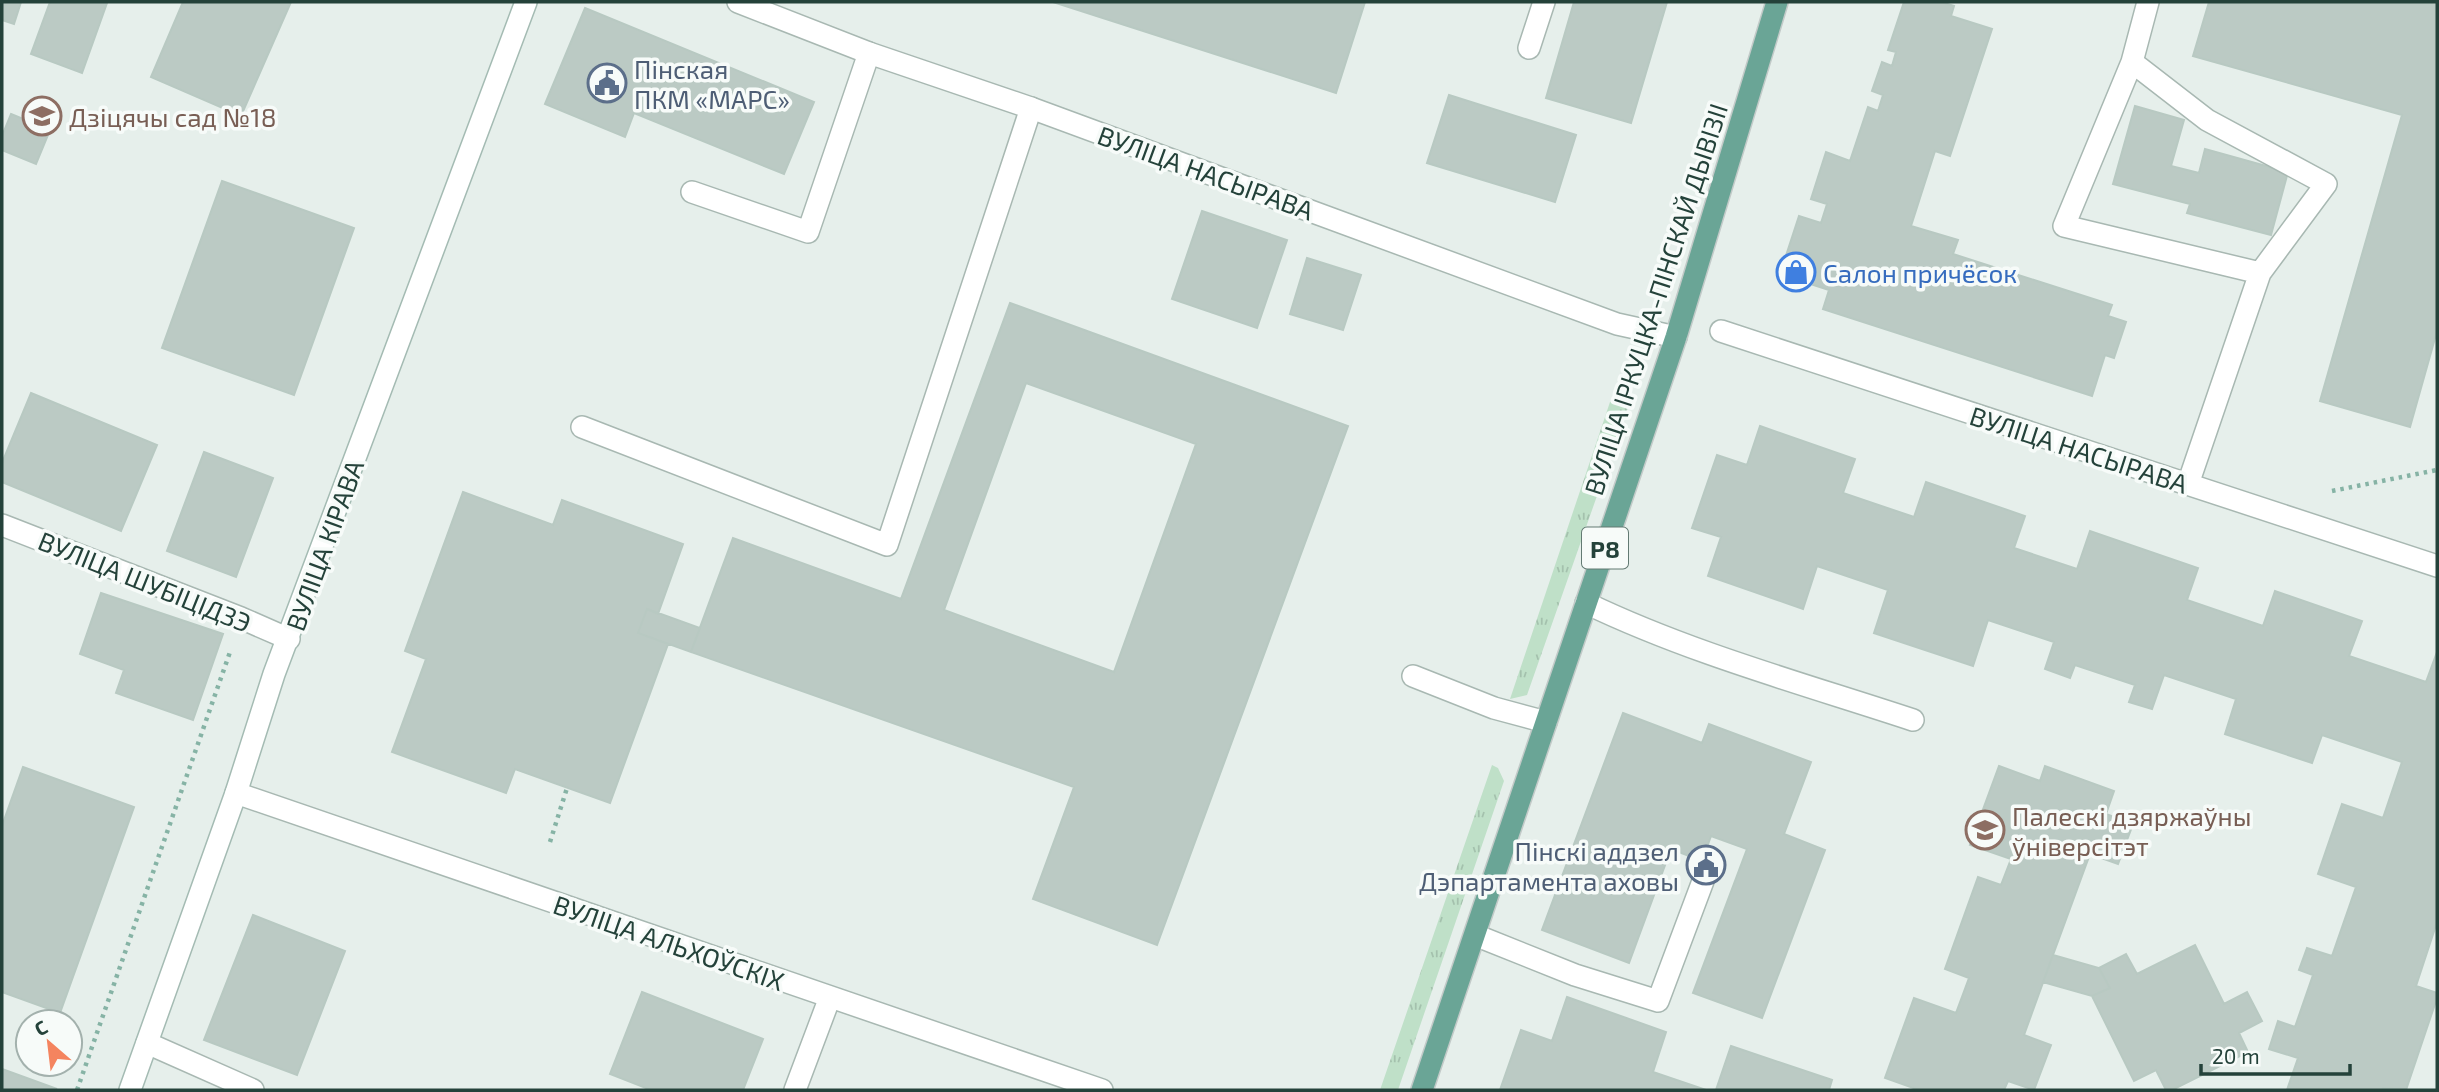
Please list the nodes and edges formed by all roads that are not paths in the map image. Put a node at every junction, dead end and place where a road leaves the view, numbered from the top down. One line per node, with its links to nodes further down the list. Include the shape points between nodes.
1 (526, 2): 19 (street, ВУЛІЦА КІРАВА)
2 (738, 2): 7 (street, ВУЛІЦА НАСЫРАВА)
3 (1544, 2): 6 (street)
4 (1777, 2): 13 (main road, ВУЛІЦА ІРКУЦКА-ПІНСКАЙ ДЫВІЗІІ / Р8)
5 (2148, 2): 8 (street)
6 (1529, 48)
7 (869, 53): 9 (street, ВУЛІЦА НАСЫРАВА); 10 (street, via 808,232)
8 (2132, 62): 11 (street, via 2207,120 2326,184); 11 (street, via 2064,226)
9 (1031, 108): 13 (street, ВУЛІЦА НАСЫРАВА, via 1617,324); 14 (street, via 887,545)
10 (692, 192)
11 (2260, 273): 15 (street)
12 (1721, 331): 15 (street, ВУЛІЦА НАСЫРАВА)
13 (1676, 337): 18 (main road, ВУЛІЦА ІРКУЦКА-ПІНСКАЙ ДЫВІЗІІ / Р8)
14 (582, 426)
15 (2188, 484): 17 (street, ВУЛІЦА НАСЫРАВА)
16 (2, 525): 19 (street, ВУЛІЦА ШУБІЦІДЗЭ)
17 (2437, 566)
18 (1586, 603): 21 (street, via 1682,644); 22 (main road, ВУЛІЦА ІРКУЦКА-ПІНСКАЙ ДЫВІЗІІ / Р8)
19 (289, 639): 23 (street, ВУЛІЦА КІРАВА)
20 (1413, 676): 22 (street, via 1494,708)
21 (1913, 720)
22 (1546, 722): 25 (main road, ВУЛІЦА ІРКУЦКА-ПІНСКАЙ ДЫВІЗІІ / Р8)
23 (236, 793): 26 (street, ВУЛІЦА АЛЬХОЎСКІХ); 27 (street, ВУЛІЦА КІРАВА)
24 (1703, 881): 25 (street, via 1658,1001 1575,975)
25 (1475, 935): 32 (main road, ВУЛІЦА ІРКУЦКА-ПІНСКАЙ ДЫВІЗІІ / Р8)
26 (830, 997): 30 (street); 31 (street, ВУЛІЦА АЛЬХОЎСКІХ)
27 (147, 1043): 28 (street, ВУЛІЦА КІРАВА); 29 (street)
28 (130, 1090)
29 (253, 1090)
30 (794, 1090)
31 (1102, 1090)
32 (1422, 1090)

